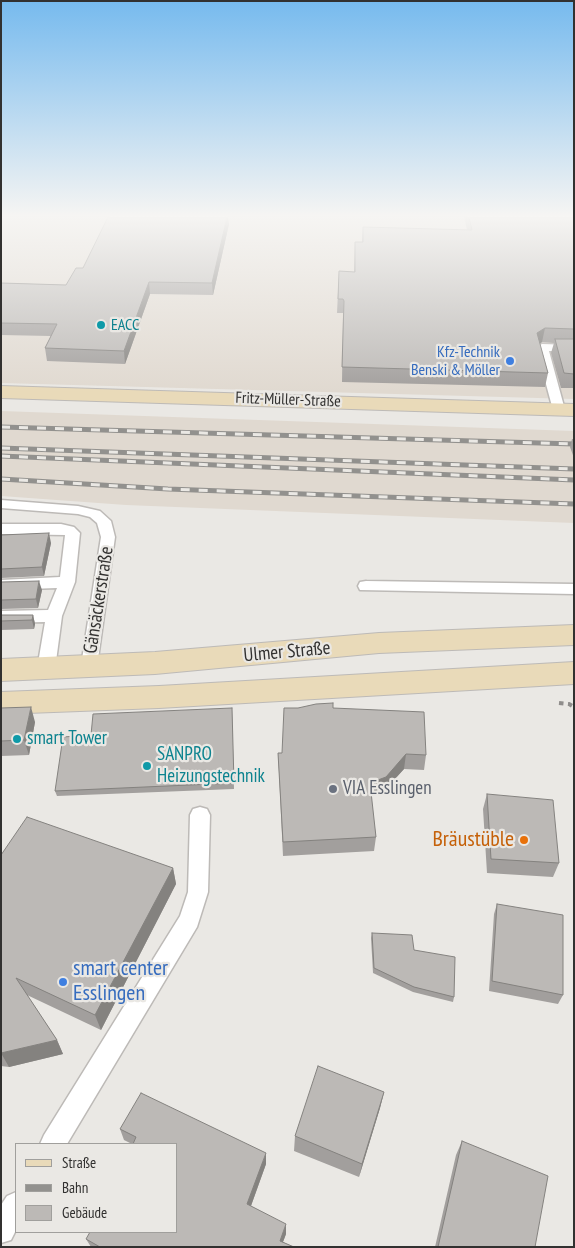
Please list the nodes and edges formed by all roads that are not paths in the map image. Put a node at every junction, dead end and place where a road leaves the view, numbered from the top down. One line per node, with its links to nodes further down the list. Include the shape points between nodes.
1 (574, 348): 3 (lane, via 542,347)
2 (1, 392): 3 (main road, Fritz-Müller-Straße)
3 (566, 410)
4 (1, 504): 13 (lane, Gänsäckerstraße, via 78,510 95,514 104,521 108,537)
5 (1, 529): 6 (lane, via 69,530 73,538)
6 (66, 582): 7 (lane); 10 (lane)
7 (1, 585)
8 (366, 586): 9 (lane)
9 (574, 589)
10 (54, 616): 11 (lane); 14 (lane)
11 (1, 618)
12 (574, 635): 13 (main road, Ulmer Straße, via 379,643 274,654)
13 (89, 666): 14 (main road, Ulmer Straße)
14 (46, 669): 15 (main road, Ulmer Straße)
15 (1, 670)
16 (574, 673): 17 (main road, Ulmer Straße)
17 (1, 704)
18 (200, 815): 19 (lane, via 198,892 189,920)
19 (54, 1143)
20 (15, 1207): 21 (lane)
21 (1, 1230)

